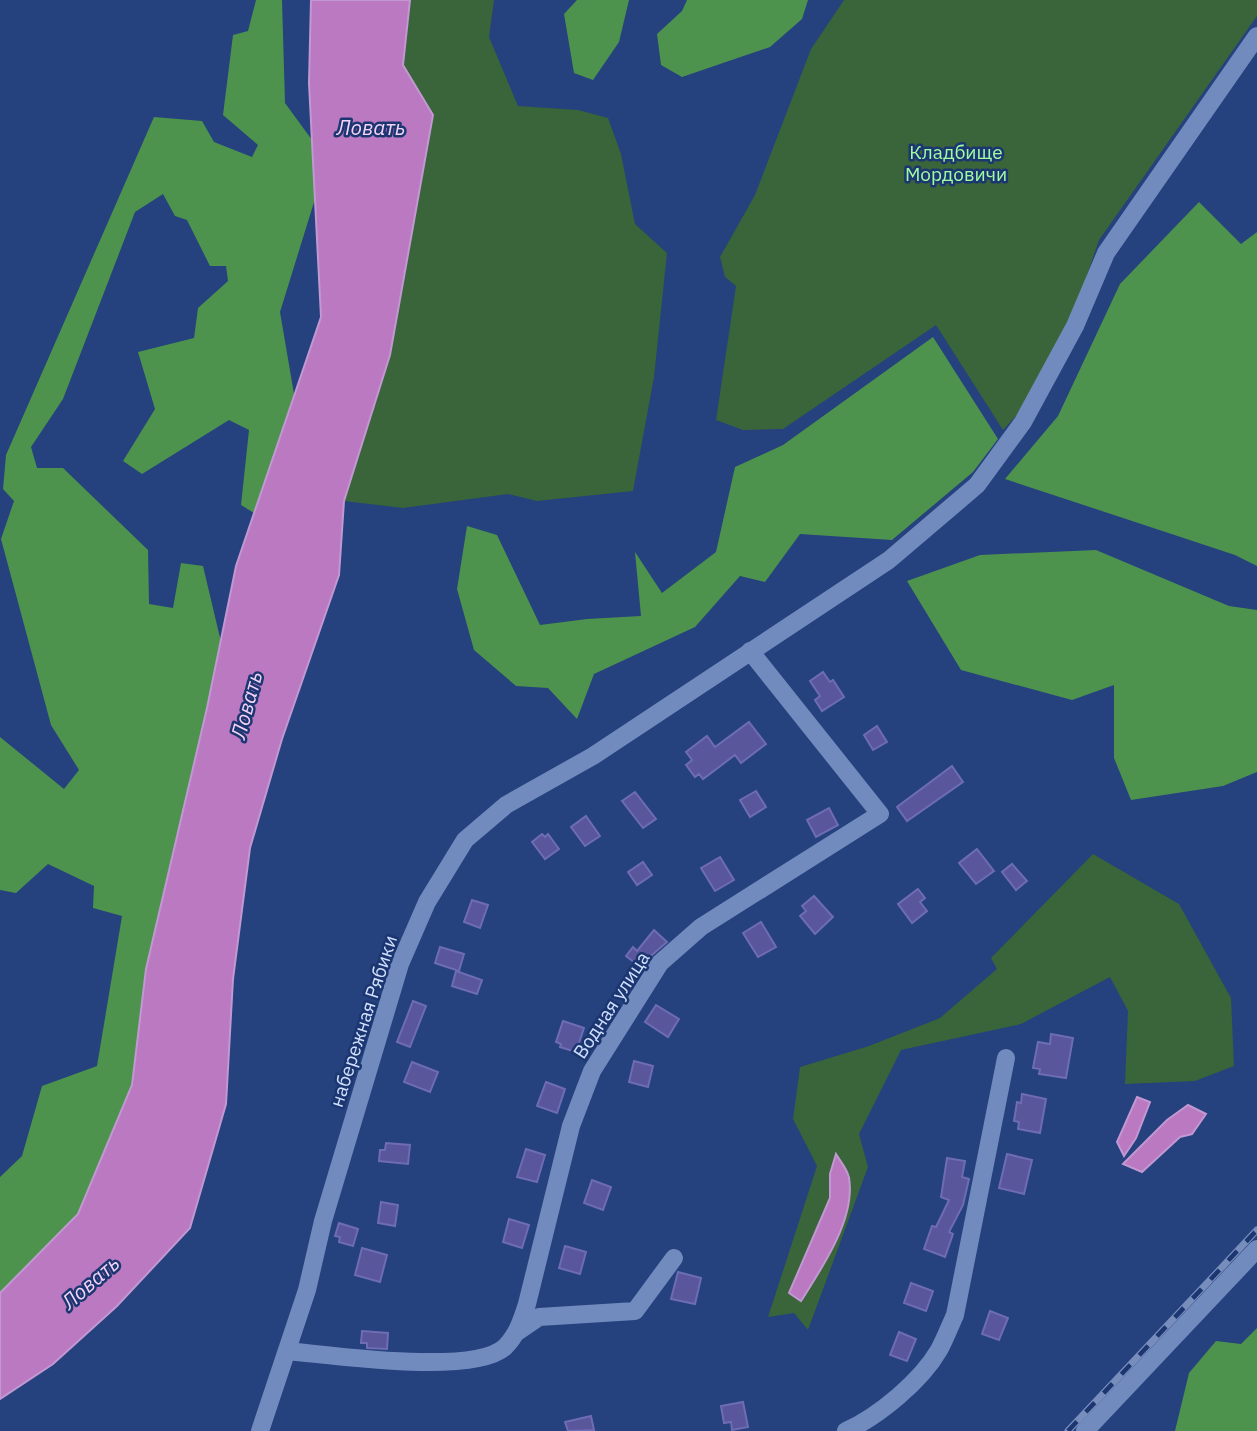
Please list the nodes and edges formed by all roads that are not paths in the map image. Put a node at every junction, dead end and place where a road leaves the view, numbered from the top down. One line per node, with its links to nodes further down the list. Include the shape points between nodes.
1 (1257, 36): 2 (street, набережная Рябики, via 1106,253 1075,326 1029,410 977,485 889,560)
2 (750, 651): 6 (street, Водная улица, via 880,814 701,927 660,963 592,1071 571,1126); 7 (street, набережная Рябики, via 593,756 506,805 466,840 428,902 400,964)
3 (1006, 1058): 9 (street, via 955,1315 938,1352 900,1396)
4 (1257, 1249): 10 (street)
5 (674, 1258): 6 (street, via 635,1311 539,1317)
6 (517, 1332): 7 (street, via 503,1349 480,1359 440,1363)
7 (287, 1351): 8 (street, набережная Рябики)
8 (260, 1431)
9 (846, 1431)
10 (1085, 1431)

